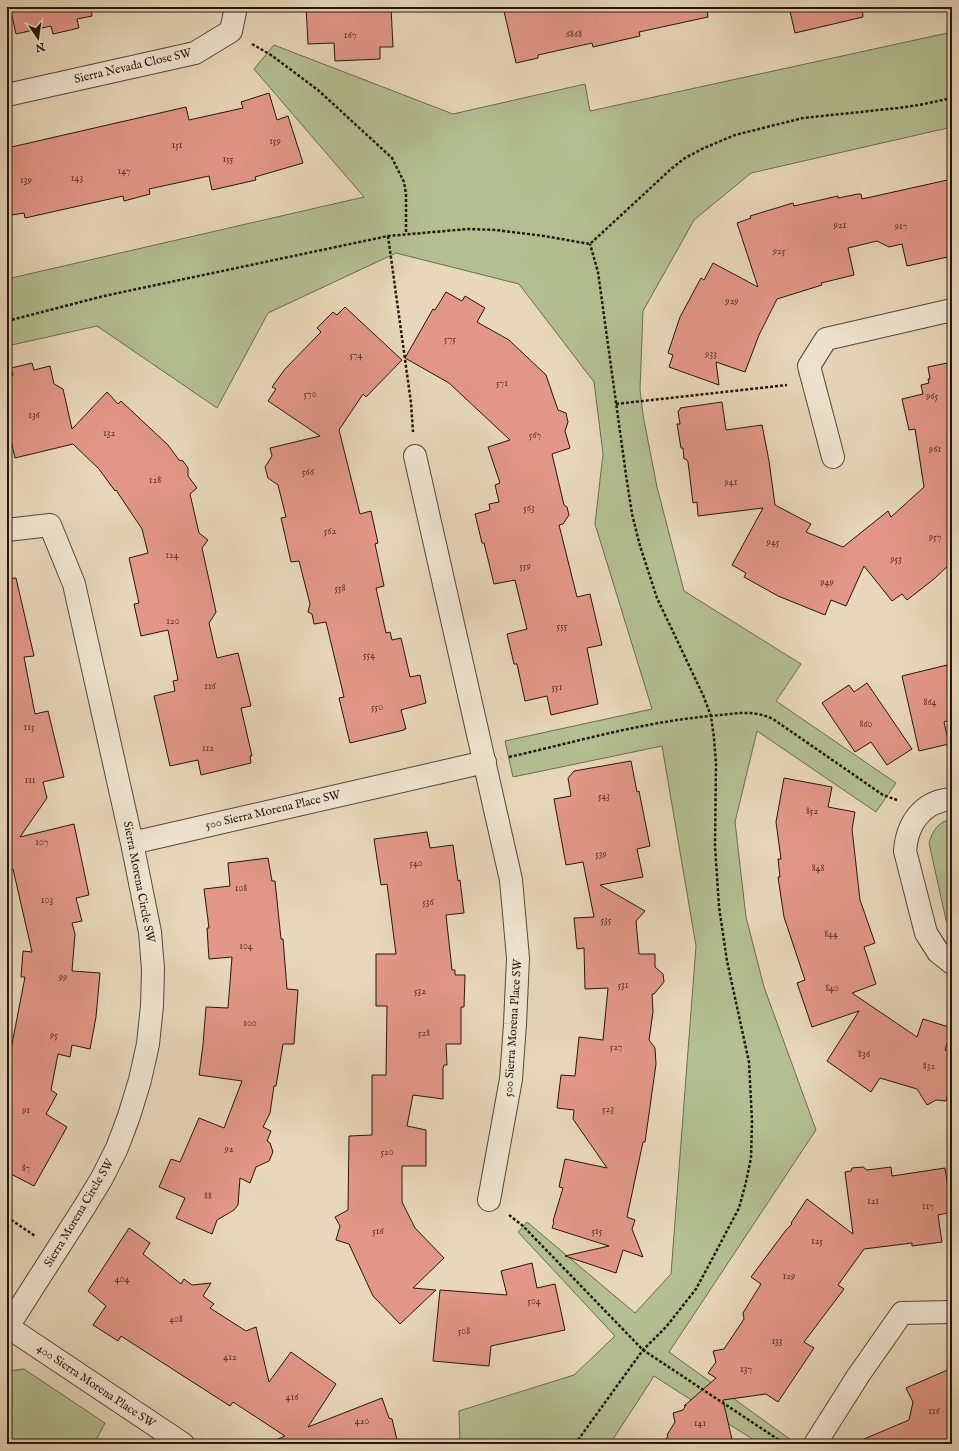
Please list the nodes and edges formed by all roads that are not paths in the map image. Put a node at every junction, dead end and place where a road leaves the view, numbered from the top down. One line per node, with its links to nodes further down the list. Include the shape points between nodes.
1 (236, 7): 2 (street, Sierra Nevada Close SW, via 231,31 195,53)
2 (7, 95)
3 (952, 310): 5 (street, via 826,339 809,366)
4 (415, 456): 7 (street, 500 Sierra Morena Place SW)
5 (833, 457)
6 (7, 530): 9 (street, Sierra Morena Circle SW, via 50,525 74,584)
7 (485, 762): 9 (street, 500 Sierra Morena Place SW); 11 (street, 500 Sierra Morena Place SW, via 511,880 518,958 511,1079)
8 (952, 799): 10 (street, via 934,803 923,810 909,829 905,851 926,933 938,952)
9 (132, 842): 13 (street, Sierra Morena Circle SW, via 150,932 153,969 148,1044 140,1080 117,1148 102,1178)
10 (952, 963)
11 (490, 1200)
12 (952, 1312): 15 (street, via 902,1313)
13 (7, 1327): 14 (street, 400 Sierra Morena Place SW)
14 (183, 1444)
15 (815, 1444)

